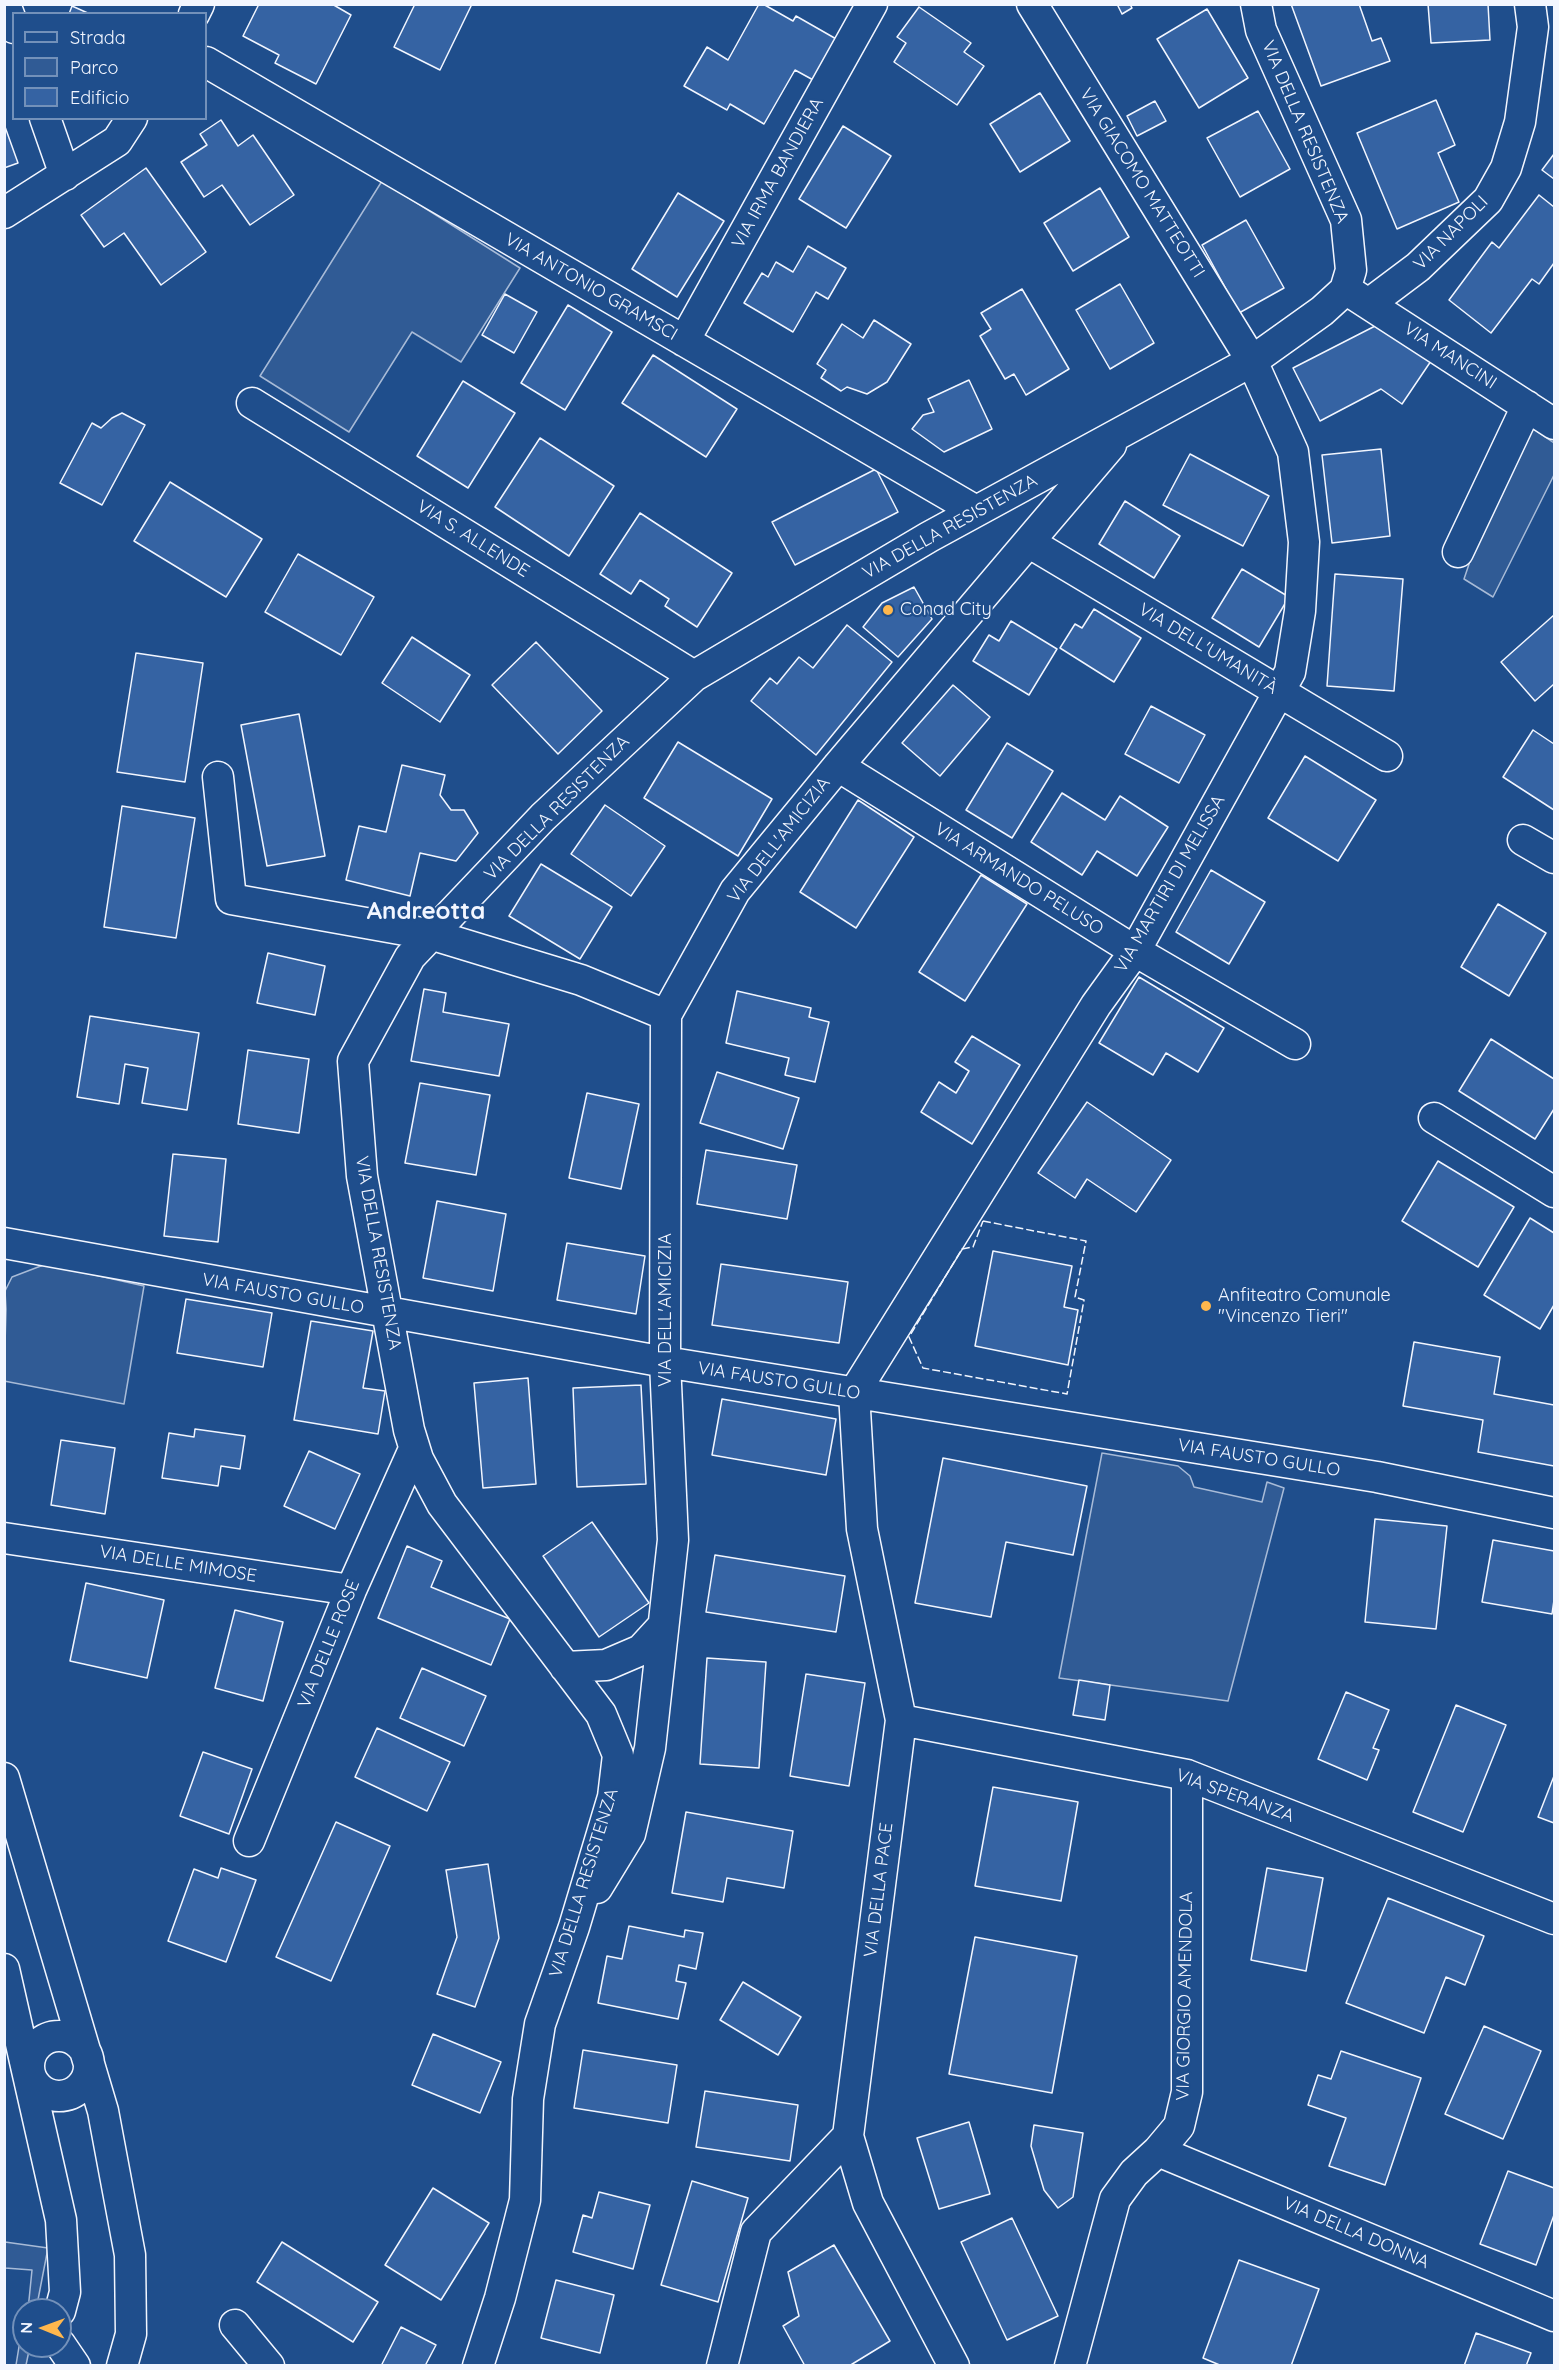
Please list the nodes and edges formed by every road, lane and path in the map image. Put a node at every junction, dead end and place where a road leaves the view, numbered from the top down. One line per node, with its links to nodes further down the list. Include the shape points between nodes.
1 (5, 4): 6 (street)
2 (872, 4): 13 (street, VIA IRMA BANDIERA)
3 (1032, 4): 14 (street, VIA GIACOMO MATTEOTTI)
4 (1256, 4): 12 (street, VIA DELLA RESISTENZA, via 1261,30 1346,220)
5 (1530, 4): 12 (street, VIA NAPOLI, via 1533,27 1520,122 1506,168 1488,200 1418,267)
6 (12, 23)
7 (207, 63): 13 (street, VIA ANTONIO GRAMSCI)
8 (46, 120): 10 (street)
9 (131, 120): 10 (street, via 117,141)
10 (65, 175): 11 (street)
11 (4, 213)
12 (1357, 296): 14 (street, VIA DELLA RESISTENZA, via 1322,310); 16 (street, VIA MANCINI)
13 (684, 341): 19 (street, VIA ANTONIO GRAMSCI)
14 (1252, 361): 17 (street, VIA DELLA RESISTENZA); 24 (street, VIA MARTIRI DI MELISSA, via 1293,452 1304,542 1300,611 1290,672)
15 (252, 403): 23 (street, VIA S. ALLENDE)
16 (1546, 416): 22 (street)
17 (1122, 432): 18 (street, VIA DELLA RESISTENZA); 20 (street, VIA DELL'AMICIZIA)
18 (1023, 485): 19 (street, VIA DELLA RESISTENZA); 20 (street, via 1045,502)
19 (976, 511): 23 (street, VIA DELLA RESISTENZA)
20 (1048, 520): 21 (street, VIA DELL'AMICIZIA)
21 (1029, 543): 24 (street, VIA DELL'UMANITÀ); 26 (street, VIA DELL'AMICIZIA)
22 (1458, 552)
23 (694, 676): 30 (street, VIA DELLA RESISTENZA, via 543,817)
24 (1280, 691): 25 (street, VIA DELL'UMANITÀ); 31 (street, VIA MARTIRI DI MELISSA)
25 (1387, 756)
26 (838, 766): 31 (street, VIA ARMANDO PELUSO); 32 (street, VIA DELL'AMICIZIA, via 735,891)
27 (218, 777): 30 (street, via 231,898)
28 (1523, 840): 29 (street)
29 (1554, 858)
30 (433, 935): 32 (street, via 581,980); 37 (street, VIA DELLA RESISTENZA, via 410,957 353,1061 362,1176)
31 (1134, 951): 33 (street, VIA ARMANDO PELUSO); 39 (street, VIA MARTIRI DI MELISSA)
32 (666, 1015): 38 (street, VIA DELL'AMICIZIA)
33 (1295, 1044)
34 (1434, 1118): 35 (street)
35 (1554, 1192)
36 (4, 1243): 37 (street, VIA FAUSTO GULLO)
37 (389, 1314): 38 (street, VIA FAUSTO GULLO); 40 (street, VIA DELLA RESISTENZA)
38 (665, 1362): 39 (street, VIA FAUSTO GULLO); 44 (street, VIA DELL'AMICIZIA, via 673,1539)
39 (854, 1394): 41 (street, VIA FAUSTO GULLO, via 1377,1476); 46 (street, VIA DELLA PACE, via 862,1529)
40 (414, 1449): 43 (street, VIA DELLE ROSE); 45 (street, VIA DELLA RESISTENZA, via 442,1504)
41 (1554, 1513)
42 (4, 1538): 43 (street, VIA DELLE MIMOSE)
43 (351, 1590): 49 (street, VIA DELLE ROSE)
44 (663, 1626): 45 (street, via 641,1650 606,1665); 51 (street, VIA DELL'AMICIZIA, via 651,1748 630,1834)
45 (565, 1666): 51 (street, VIA DELLA RESISTENZA, via 601,1714 618,1755 613,1797)
46 (901, 1720): 47 (street, VIA SPERANZA); 55 (street, VIA DELLA PACE)
47 (1186, 1775): 50 (street, VIA SPERANZA); 56 (street, VIA GIORGIO AMENDOLA, via 1187,2092 1179,2126)
48 (4, 1778): 53 (street)
49 (249, 1841)
50 (1554, 1919)
51 (574, 1927): 62 (street, VIA DELLA RESISTENZA, via 540,2024 528,2099 525,2200 501,2298)
52 (4, 1969): 54 (street)
53 (88, 2061): 54 (street, via 85,2081 64,2095 50,2095); 54 (street, via 85,2052 71,2039 52,2037 43,2041); 60 (street, via 103,2111 130,2255 131,2334)
54 (17, 2075): 57 (street, via 61,2220)
55 (848, 2136): 63 (street, via 756,2232); 64 (street, VIA DELLA PACE, via 868,2203)
56 (1158, 2151): 58 (street, VIA DELLA DONNA); 65 (street, VIA GIORGIO AMENDOLA, via 1134,2173 1115,2199)
57 (63, 2298)
58 (1554, 2316)
59 (235, 2325): 61 (street)
60 (122, 2366)
61 (269, 2366)
62 (478, 2366)
63 (722, 2366)
64 (954, 2366)
65 (1070, 2366)

